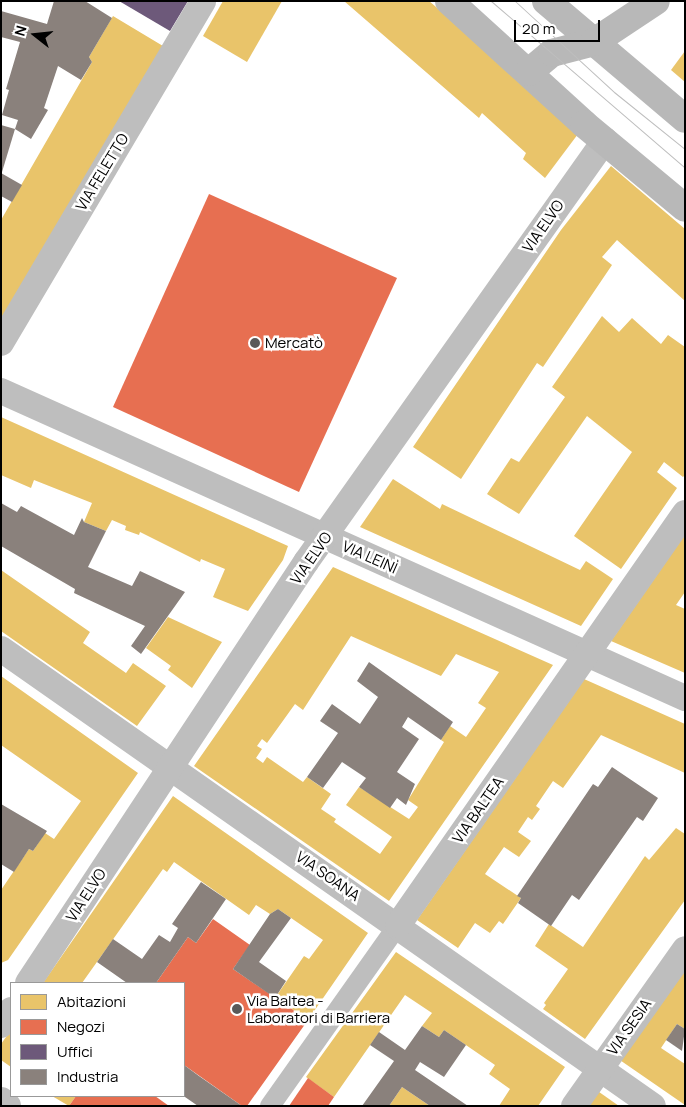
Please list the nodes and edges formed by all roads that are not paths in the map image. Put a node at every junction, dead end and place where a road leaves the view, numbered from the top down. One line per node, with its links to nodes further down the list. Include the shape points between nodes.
1 (203, 1): 10 (street, VIA FELETTO)
2 (449, 1): 6 (main road)
3 (546, 1): 5 (main road)
4 (656, 1): 5 (main road)
5 (594, 42): 6 (main road, via 552,53); 7 (main road)
6 (529, 72): 8 (main road)
7 (685, 119)
8 (604, 140): 9 (main road); 13 (street, VIA ELVO)
9 (685, 208)
10 (1, 343)
11 (1, 392): 13 (street, VIA LEINÌ)
12 (685, 513): 15 (street, VIA BALTEA)
13 (324, 537): 15 (street, VIA LEINÌ); 17 (street, VIA ELVO)
14 (1, 649): 17 (street, VIA SOANA)
15 (587, 654): 16 (street, VIA LEINÌ); 18 (street, VIA BALTEA)
16 (685, 698)
17 (171, 766): 18 (street, VIA SOANA); 20 (street, VIA ELVO)
18 (398, 925): 23 (street, VIA SOANA); 26 (street, VIA BALTEA)
19 (685, 949): 23 (street, VIA SESIA)
20 (29, 982)
21 (10, 1012): 22 (street)
22 (1, 1025)
23 (600, 1068): 27 (street, VIA SESIA); 28 (street, VIA SOANA)
24 (1, 1101): 25 (street)
25 (8, 1106)
26 (270, 1106)
27 (574, 1106)
28 (653, 1106)

